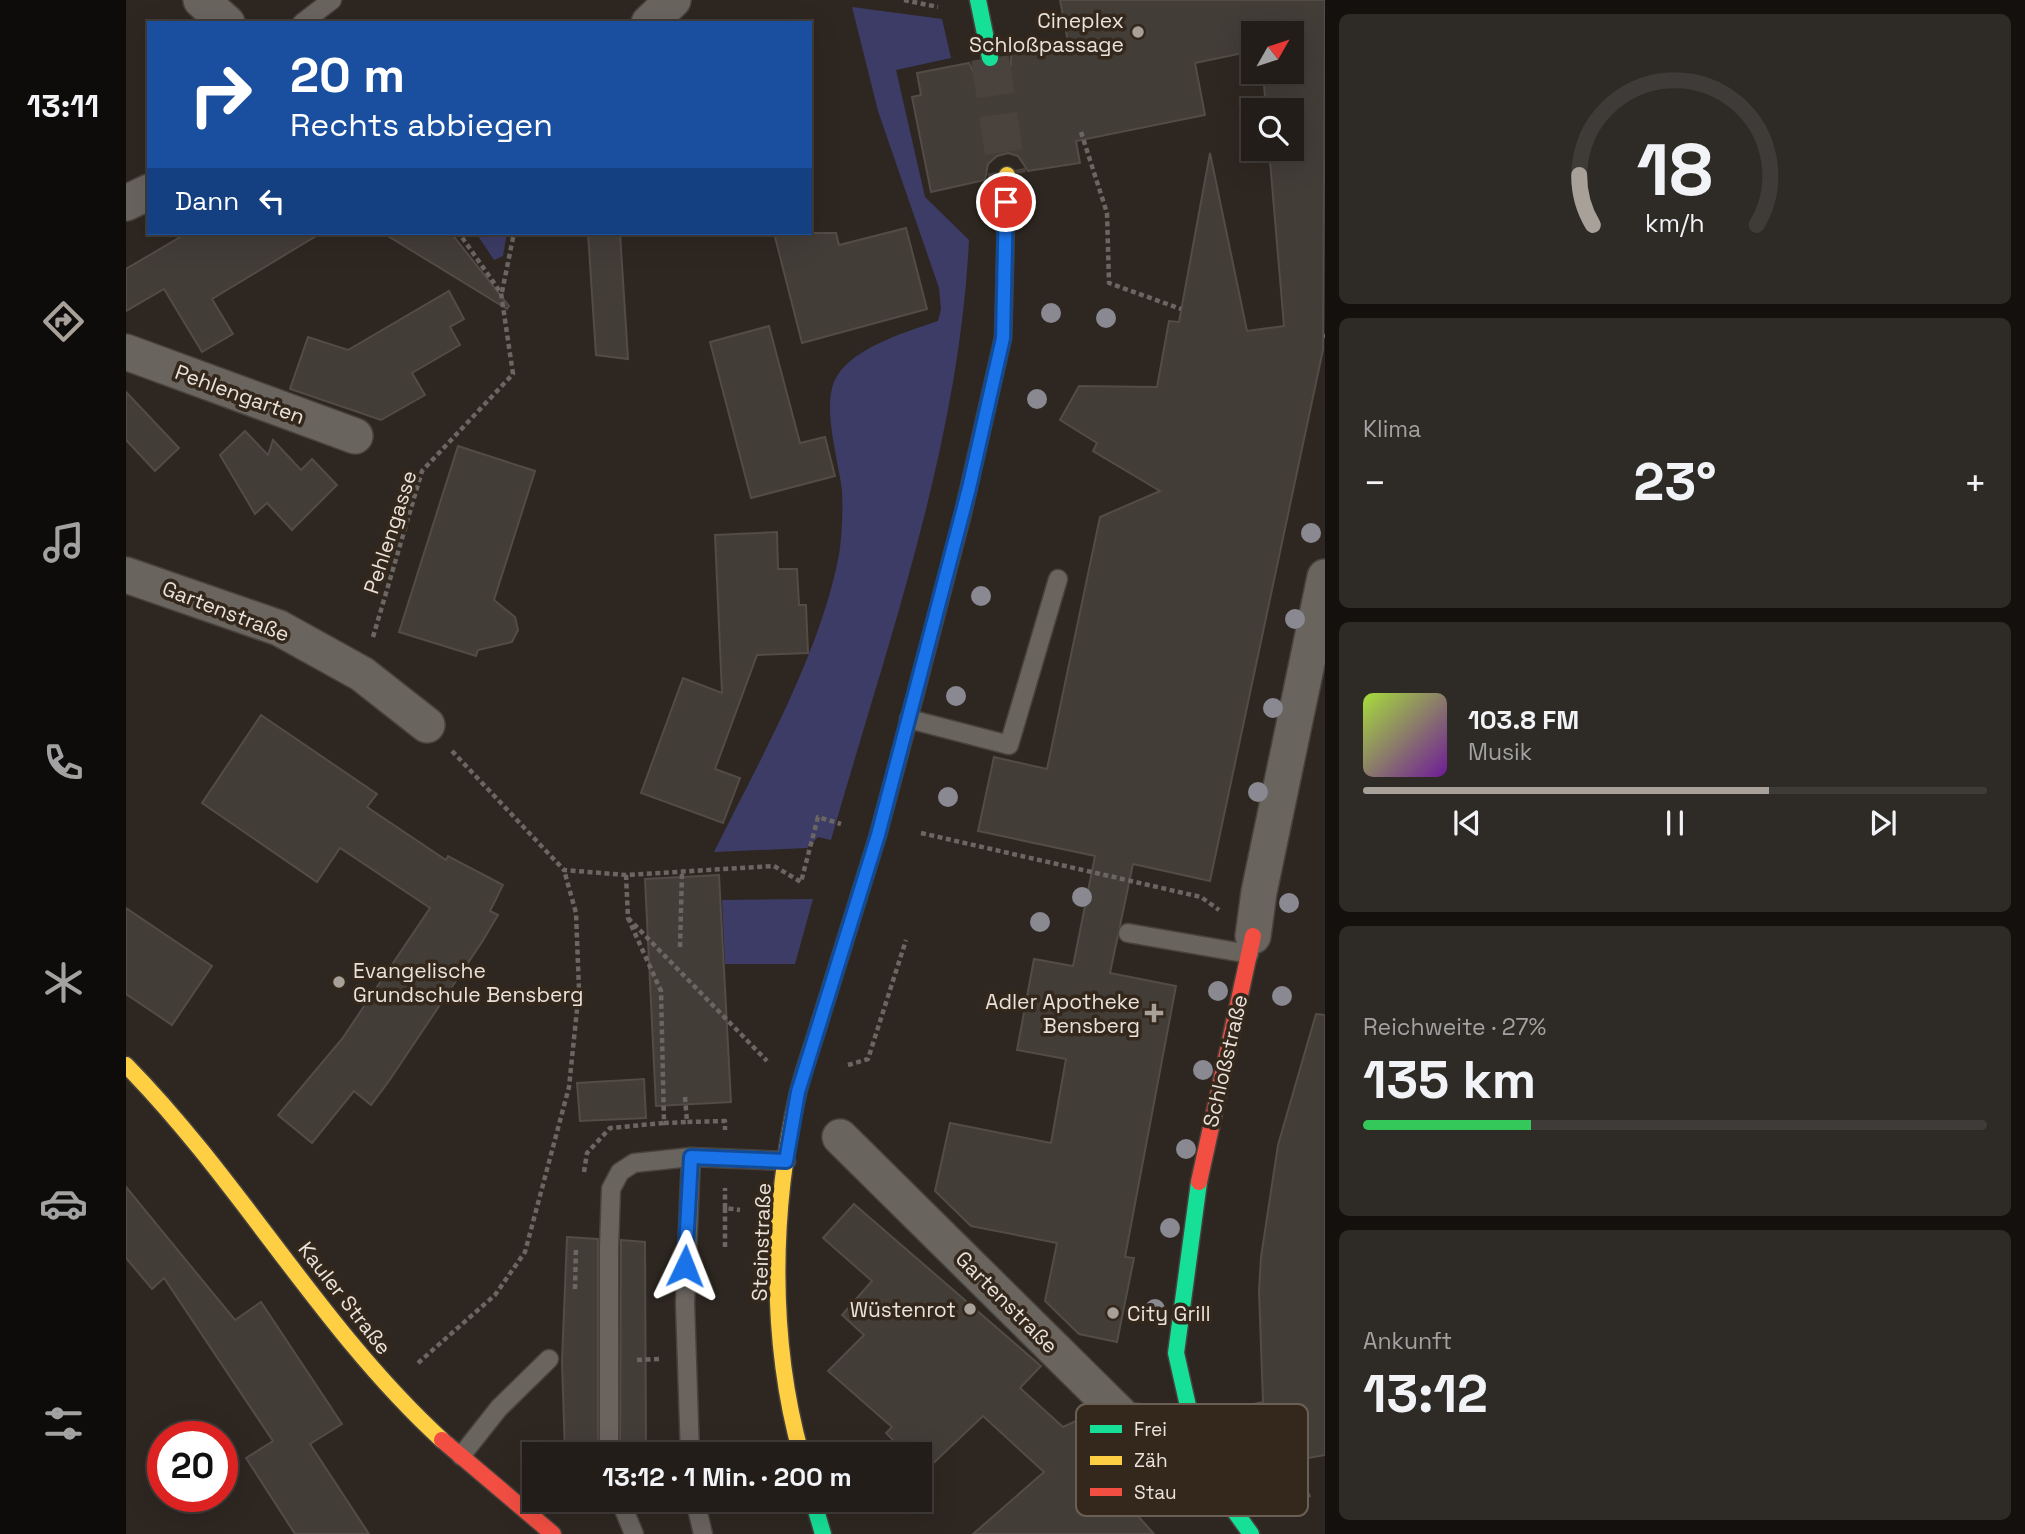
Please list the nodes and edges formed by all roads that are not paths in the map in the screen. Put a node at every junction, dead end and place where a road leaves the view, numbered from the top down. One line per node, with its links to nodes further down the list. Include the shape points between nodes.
1 (201, 0): 5 (street)
2 (332, 0): 6 (lane)
3 (673, 0): 7 (street)
4 (978, 0): 8 (main road)
5 (225, 21)
6 (305, 21)
7 (651, 21)
8 (990, 58)
9 (1007, 175): 17 (main road, Steinstraße, via 1003,338)
10 (147, 193): 11 (street)
11 (126, 203)
12 (126, 352): 13 (street, Pehlengarten)
13 (355, 436)
14 (126, 575): 18 (street, Gartenstraße, via 278,628 362,674)
15 (1325, 578): 20 (street, Schloßstraße)
16 (1058, 579): 17 (lane, via 1009,745)
17 (909, 719): 24 (main road, Steinstraße, via 798,1092)
18 (427, 725)
19 (1128, 933): 20 (lane)
20 (1251, 945): 27 (main road, Schloßstraße, via 1194,1202 1176,1353)
21 (126, 1065): 31 (main road, Kauler Straße, via 198,1146 357,1351)
22 (841, 1137): 26 (street, Gartenstraße)
23 (691, 1157): 24 (lane); 28 (lane, via 634,1163 620,1172 611,1189); 29 (lane, via 685,1303)
24 (786, 1161): 30 (main road, Steinstraße, via 779,1214 779,1320)
25 (549, 1359): 31 (lane, via 499,1408)
26 (1110, 1404)
27 (1188, 1404)
28 (609, 1442)
29 (690, 1442)
30 (798, 1442)
31 (461, 1456): 36 (main road, Kauler Straße)
32 (625, 1512): 37 (lane)
33 (698, 1512): 38 (lane)
34 (817, 1512): 39 (main road)
35 (1238, 1516): 40 (main road, Schloßstraße)
36 (554, 1534)
37 (634, 1534)
38 (703, 1534)
39 (823, 1534)
40 (1251, 1534)

